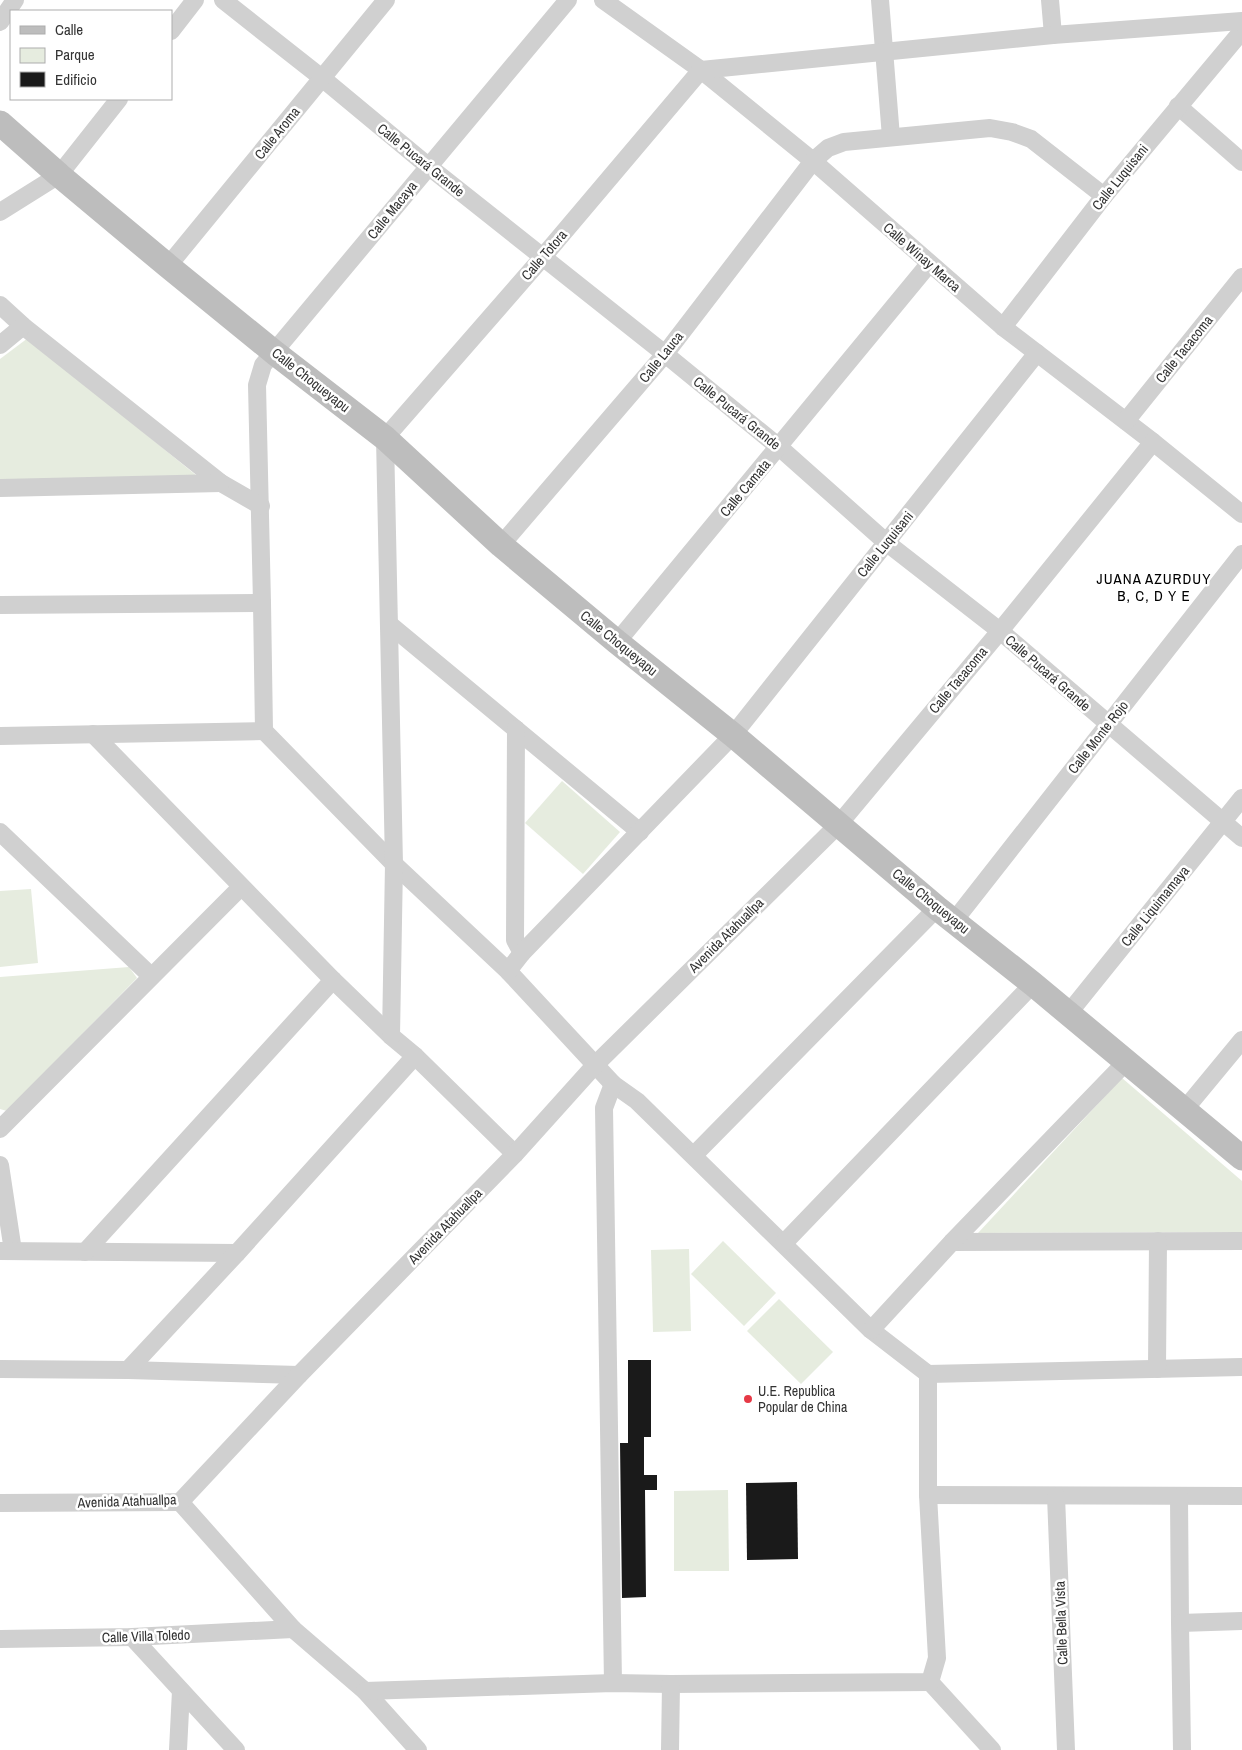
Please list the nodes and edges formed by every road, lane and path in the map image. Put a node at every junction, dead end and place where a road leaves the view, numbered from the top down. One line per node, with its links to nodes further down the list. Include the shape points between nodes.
1 (16, 0): 10 (street)
2 (196, 0): 11 (street)
3 (223, 0): 16 (street, Calle Pucará Grande)
4 (386, 0): 16 (street, Calle Aroma)
5 (568, 0): 23 (street, Calle Macaya)
6 (880, 0): 14 (street)
7 (1050, 0): 13 (street)
8 (611, 2): 15 (street, Calle Winay Marca)
9 (1242, 21): 13 (street)
10 (0, 22)
11 (172, 30)
12 (1242, 31): 18 (street, Calle Luquisani)
13 (1053, 35): 14 (street)
14 (884, 53): 15 (street); 20 (street)
15 (701, 70): 21 (street, Calle Winay Marca); 27 (street, Calle Totora)
16 (322, 78): 23 (street, Calle Pucará Grande); 29 (street, Calle Aroma)
17 (118, 100): 24 (street)
18 (1178, 106): 22 (street); 25 (street, Calle Luquisani)
19 (0, 123): 24 (street, Calle Choqueyapu)
20 (891, 137): 21 (street, Calle Lauca, via 844,142 828,148); 25 (street, Calle Lauca, via 990,128 1012,132 1031,139)
21 (813, 162): 28 (street, Calle Winay Marca); 37 (street, Calle Lauca)
22 (1242, 162)
23 (428, 166): 27 (street, Calle Pucará Grande); 35 (street, Calle Macaya)
24 (59, 175): 26 (street); 29 (street, Calle Choqueyapu)
25 (1104, 196): 33 (street, Calle Luquisani)
26 (0, 212)
27 (542, 258): 37 (street, Calle Pucará Grande); 39 (street, Calle Totora)
28 (929, 264): 33 (street, Calle Winay Marca); 41 (street, Calle Camata)
29 (168, 266): 35 (street, Calle Choqueyapu)
30 (1242, 277): 38 (street, Calle Tacacoma)
31 (0, 305): 32 (street)
32 (23, 326): 34 (street); 42 (street)
33 (1003, 327): 36 (street, Calle Winay Marca)
34 (0, 345)
35 (274, 353): 39 (street, Calle Choqueyapu); 44 (street, Calle Macaya, via 263,366 257,385)
36 (1037, 353): 38 (street, Calle Winay Marca); 46 (street, Calle Luquisani)
37 (665, 354): 41 (street, Calle Pucará Grande); 47 (street, Calle Lauca)
38 (1126, 421): 40 (street, Calle Winay Marca)
39 (385, 438): 47 (street, Calle Choqueyapu); 51 (street)
40 (1153, 442): 45 (street, Calle Winay Marca); 52 (street, Calle Tacacoma)
41 (779, 447): 46 (street, Calle Pucará Grande); 53 (street, Calle Camata)
42 (221, 484): 43 (street); 44 (street)
43 (0, 488)
44 (260, 506): 49 (street, Calle Macaya)
45 (1242, 514)
46 (887, 543): 52 (street, Calle Pucará Grande); 58 (street, Calle Luquisani)
47 (501, 545): 53 (street, Calle Choqueyapu)
48 (1242, 554): 54 (street, Calle Monte Rojo)
49 (262, 604): 50 (street); 56 (street, Calle Macaya)
50 (0, 605)
51 (389, 624): 55 (street); 66 (street)
52 (1000, 631): 54 (street, Calle Pucará Grande); 62 (street, Calle Tacacoma)
53 (617, 642): 58 (street, Calle Choqueyapu)
54 (1107, 724): 61 (street, Calle Pucará Grande); 68 (street, Calle Monte Rojo)
55 (516, 729): 64 (street); 69 (street, via 515,940)
56 (264, 731): 57 (street); 66 (street)
57 (93, 734): 59 (street); 67 (street)
58 (733, 735): 62 (street, Calle Choqueyapu); 64 (street, Calle Luquisani)
59 (0, 736)
60 (1242, 798): 61 (street, Calle Liquimamaya)
61 (1223, 822): 65 (street, Calle Pucará Grande); 74 (street, Calle Liquimamaya)
62 (839, 824): 68 (street, Calle Choqueyapu); 79 (street, Avenida Atahuallpa)
63 (0, 832): 71 (street)
64 (640, 832): 69 (street, Calle Luquisani)
65 (1242, 838)
66 (394, 864): 70 (street); 75 (street)
67 (241, 887): 71 (street); 72 (street)
68 (945, 915): 73 (street, Calle Choqueyapu); 84 (street, Calle Monte Rojo)
69 (522, 953): 70 (street, Calle Luquisani)
70 (508, 971): 79 (street)
71 (151, 976): 82 (street)
72 (333, 980): 75 (street); 92 (street)
73 (1034, 984): 74 (street, Calle Choqueyapu); 90 (street)
74 (1068, 1014): 78 (street, Calle Choqueyapu)
75 (391, 1036): 77 (street)
76 (1242, 1040): 81 (street)
77 (415, 1056): 83 (street); 93 (street)
78 (1126, 1062): 81 (street, Calle Choqueyapu); 89 (street)
79 (596, 1064): 80 (street); 83 (street, Avenida Atahuallpa)
80 (613, 1084): 84 (street, via 637,1100); 113 (street, via 604,1108)
81 (1184, 1109): 85 (street, Calle Choqueyapu)
82 (0, 1129)
83 (515, 1154): 100 (street, Avenida Atahuallpa)
84 (694, 1155): 90 (street)
85 (1242, 1158)
86 (0, 1165): 91 (street)
87 (1158, 1241): 88 (street); 89 (street); 97 (street)
88 (1242, 1241)
89 (952, 1242): 94 (street)
90 (784, 1243): 94 (street)
91 (7, 1251): 92 (street)
92 (85, 1252): 93 (street)
93 (237, 1253): 98 (street)
94 (871, 1330): 99 (street)
95 (1242, 1367): 97 (street)
96 (0, 1369): 98 (street)
97 (1157, 1369): 99 (street)
98 (128, 1370): 100 (street)
99 (928, 1374): 101 (street)
100 (299, 1375): 106 (street, Avenida Atahuallpa)
101 (928, 1495): 102 (street); 112 (street, via 937,1658)
102 (1056, 1496): 104 (street); 122 (street, Calle Bella Vista)
103 (1242, 1496): 104 (street)
104 (1179, 1497): 108 (street)
105 (0, 1502): 106 (street, Avenida Atahuallpa)
106 (180, 1502): 109 (street)
107 (1242, 1621): 108 (street)
108 (1180, 1622): 123 (street)
109 (293, 1629): 110 (street, Calle Villa Toledo); 116 (street)
110 (132, 1637): 111 (street, Calle Villa Toledo); 115 (street)
111 (0, 1638)
112 (930, 1682): 114 (street); 121 (street)
113 (613, 1683): 114 (street); 116 (street)
114 (671, 1684): 120 (street)
115 (181, 1691): 117 (street); 118 (street)
116 (365, 1691): 119 (street)
117 (178, 1750)
118 (236, 1750)
119 (418, 1750)
120 (670, 1750)
121 (992, 1750)
122 (1066, 1750)
123 (1182, 1750)

